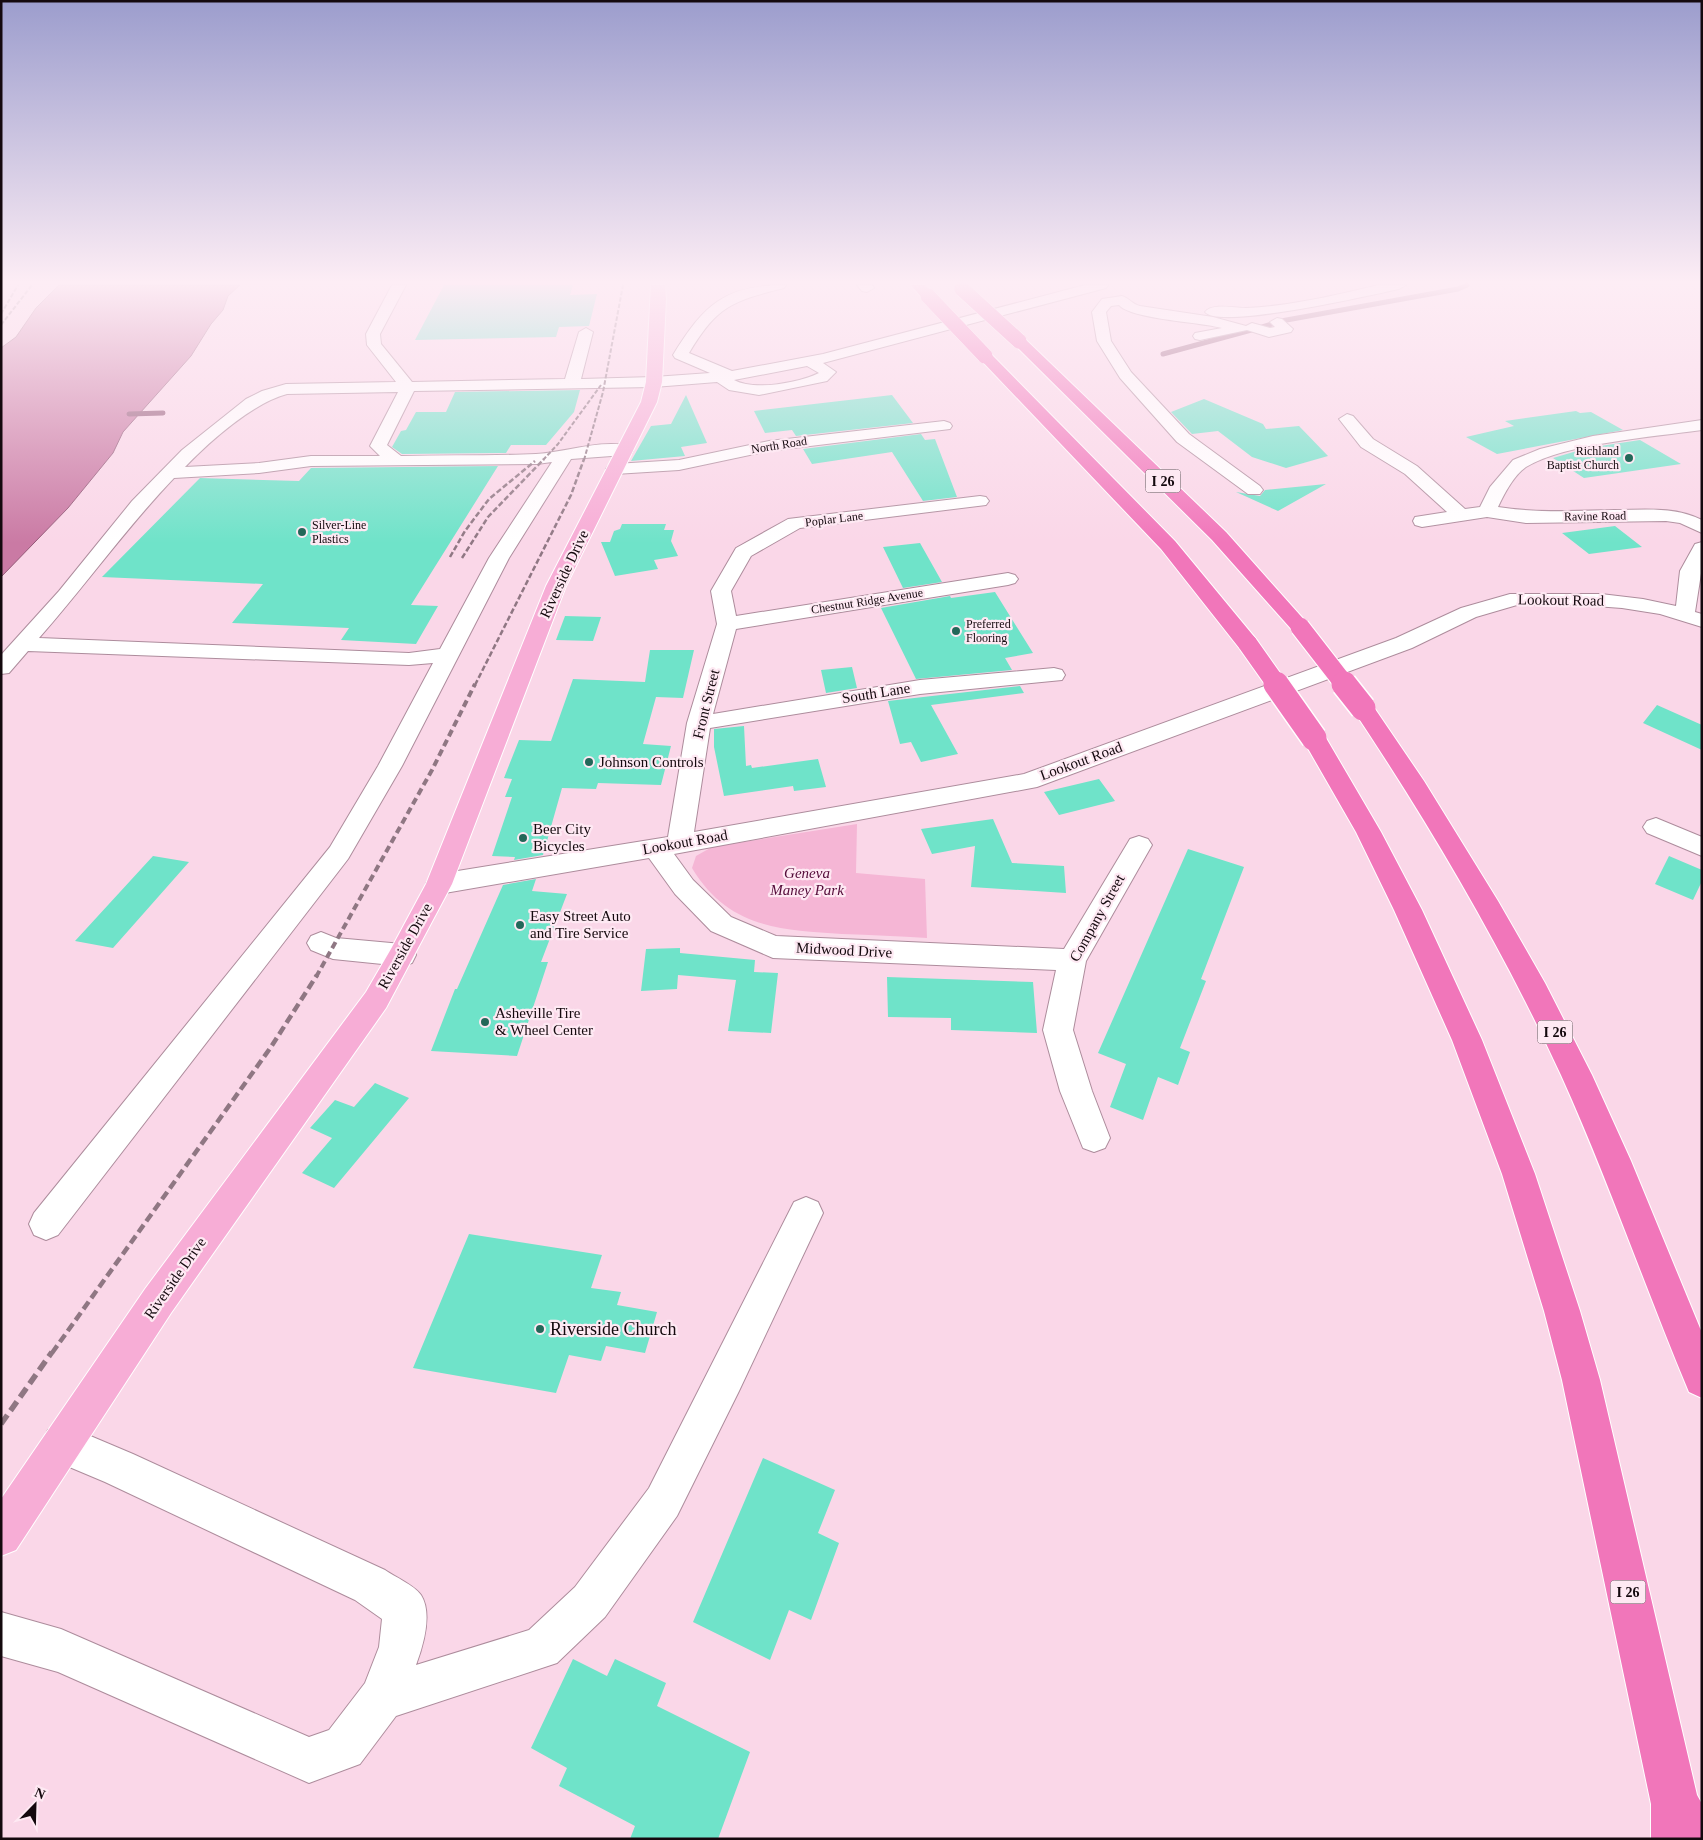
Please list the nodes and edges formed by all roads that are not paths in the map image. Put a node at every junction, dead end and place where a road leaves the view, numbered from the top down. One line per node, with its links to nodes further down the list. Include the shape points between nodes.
1 (395, 371): 13 (street)
2 (575, 371): 12 (street)
3 (655, 371): 11 (main road, Riverside Drive)
4 (712, 371): 10 (street)
5 (756, 371): 10 (street)
6 (826, 371): 10 (street, via 827,375 822,378 748,391 734,388)
7 (999, 371): 52 (highway, I 26, bridge, via 1168,545 1248,644 1314,738 1376,846 1429,956 1464,1032 1516,1166 1568,1328)
8 (1050, 371): 47 (highway, I 26, bridge, via 1219,536 1300,627 1363,708 1407,772 1455,849 1556,1035 1619,1174)
9 (1122, 371): 21 (street, via 1183,438)
10 (725, 377): 11 (street)
11 (654, 382): 12 (street); 18 (main road, Riverside Drive, via 649,402)
12 (572, 383): 13 (street)
13 (408, 387): 19 (street, via 378,446); 20 (street, via 286,389 268,394 252,402 188,454)
14 (1347, 420): 24 (street, via 1367,443 1411,470)
15 (1702, 425): 23 (street, via 1593,441 1546,453 1519,464 1496,491)
16 (944, 426): 18 (street, North Road, via 768,446 679,465)
17 (565, 455): 18 (street, North Road); 19 (street, North Road, via 537,459); 32 (street, via 500,558)
18 (620, 459): 40 (main road, Riverside Drive, via 556,586)
19 (398, 461): 20 (street, North Road, via 312,461 259,468)
20 (170, 473): 31 (street, via 138,505)
21 (1254, 490)
22 (980, 501): 30 (street, Poplar Lane, via 795,523 744,552 721,592)
23 (1487, 511): 24 (street); 25 (street, Ravine Road, via 1526,517 1658,515)
24 (1462, 515): 26 (street)
25 (1698, 520)
26 (1422, 521)
27 (1702, 548): 29 (street, via 1690,571)
28 (1008, 579): 30 (street, Chestnut Ridge Avenue)
29 (1693, 617): 37 (street, Lookout Road, via 1604,600 1511,600 1451,619 1404,643 1028,780)
30 (727, 624): 35 (street, Front Street)
31 (22, 644): 32 (street, via 409,659); 33 (street)
32 (450, 655): 46 (street, via 339,853)
33 (1, 668)
34 (1054, 675): 35 (street, South Lane, via 920,686)
35 (699, 723): 37 (street, Front Street)
36 (1656, 826): 39 (street)
37 (668, 845): 40 (street, Lookout Road); 43 (street, Midwood Drive, via 684,888 722,924 773,947)
38 (1139, 845): 43 (street, Company Street)
39 (1702, 847)
40 (439, 884): 42 (main road, Riverside Drive)
41 (321, 943): 42 (street, via 333,948)
42 (402, 955): 48 (main road, Riverside Drive, via 336,1058 158,1301)
43 (1072, 960): 44 (street, Company Street, via 1058,1030)
44 (1094, 1138)
45 (806, 1213): 51 (street, via 663,1502 590,1602 542,1648)
46 (46, 1224)
47 (1702, 1379)
48 (62, 1444): 49 (main road, Riverside Drive); 51 (street, via 370,1586 405,1609 402,1647)
49 (1, 1535)
50 (1, 1634): 51 (street, via 61,1651 309,1760 344,1748)
51 (382, 1698)
52 (1682, 1827)

